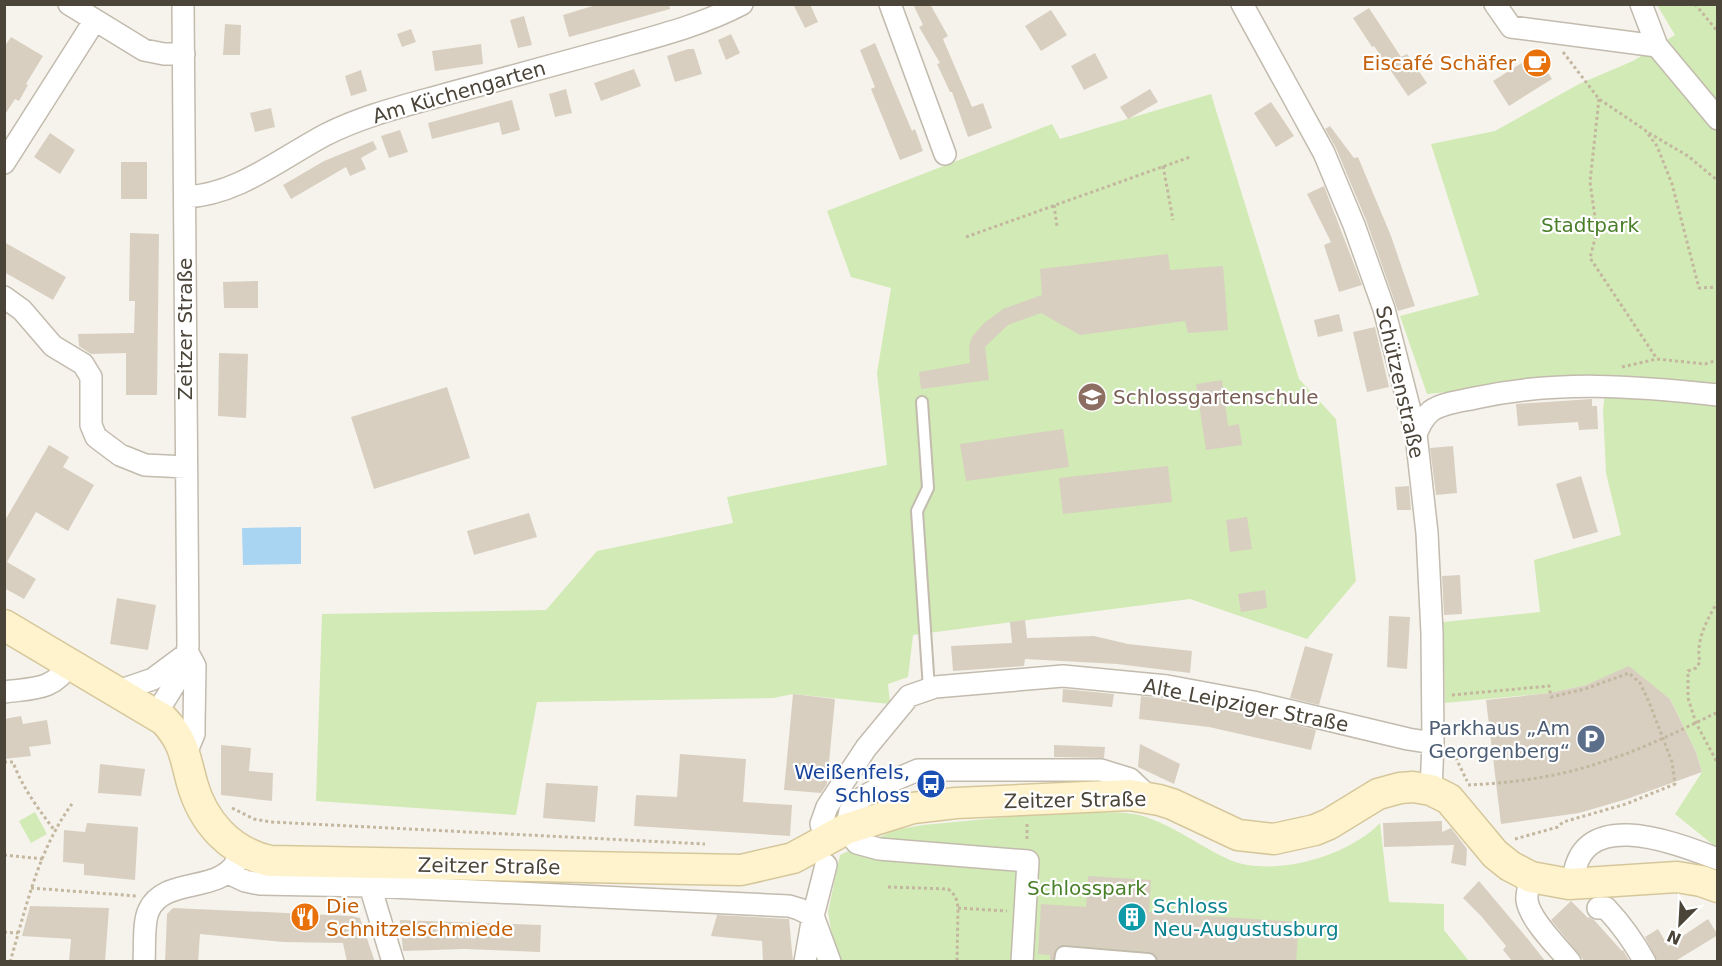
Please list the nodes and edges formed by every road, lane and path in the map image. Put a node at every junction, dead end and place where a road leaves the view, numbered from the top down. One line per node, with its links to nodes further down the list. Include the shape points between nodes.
1 (69, 4): 9 (street)
2 (183, 4): 13 (street, Zeitzer Straße)
3 (742, 4): 22 (street, Am Küchengarten, via 714,19 364,119 222,191)
4 (890, 4): 17 (street)
5 (1242, 4): 32 (street, Schützenstraße, via 1324,153 1384,309)
6 (1495, 4): 11 (street, via 1511,27)
7 (1641, 4): 12 (street)
8 (1695, 4): 10 (path)
9 (95, 20): 13 (street, via 144,50); 19 (street)
10 (1718, 32)
11 (1547, 33): 12 (street); 14 (path)
12 (1658, 46): 15 (street)
13 (184, 54): 22 (street, Zeitzer Straße)
14 (1599, 99): 16 (path); 29 (path, via 1590,182 1597,231 1590,258)
15 (1718, 119)
16 (1645, 130): 21 (path, via 1688,156); 27 (path, via 1657,146 1672,184 1699,288)
17 (945, 154)
18 (1190, 157): 20 (path)
19 (4, 163)
20 (1163, 166): 23 (path); 24 (path)
21 (1718, 181)
22 (185, 197): 33 (street, Zeitzer Straße)
23 (1054, 205): 25 (path); 26 (path)
24 (1173, 220)
25 (1057, 225)
26 (966, 237)
27 (1718, 287)
28 (4, 297): 33 (street, via 22,310 53,346 83,364 91,377 91,425 96,437 120,455 145,465)
29 (1657, 359)
30 (1718, 395): 32 (street, via 1584,385 1513,389 1433,410 1421,421)
31 (922, 402): 38 (lane, via 928,488 917,511)
32 (1416, 434): 41 (street, Schützenstraße, via 1427,533)
33 (186, 468): 36 (street, Zeitzer Straße)
34 (1718, 601): 44 (path, via 1697,651 1700,662 1688,672 1688,698)
35 (4, 625): 37 (main road)
36 (188, 653): 40 (street, via 153,679); 43 (street, Zeitzer Straße, via 184,669); 47 (street, Zeitzer Straße, via 195,666 194,734)
37 (70, 663): 39 (street, via 54,682); 40 (main road)
38 (928, 689): 46 (street, Alte Leipziger Straße, via 1064,676 1167,686); 58 (street, Alte Leipziger Straße, via 909,696 832,798 822,824)
39 (4, 692)
40 (118, 692): 43 (main road)
41 (1432, 696): 45 (path, via 1549,686 1551,697 1629,673 1640,683); 46 (street, Schützenstraße)
42 (1718, 712): 44 (path)
43 (156, 714): 47 (main road, Zeitzer Straße, via 173,729)
44 (1696, 723): 45 (path); 49 (path)
45 (1664, 738): 50 (path, via 1598,764 1529,778); 56 (path, via 1675,784)
46 (1433, 743): 50 (path, via 1450,748); 51 (street, Schützenstraße)
47 (186, 753): 62 (main road, Zeitzer Straße, via 192,783 205,814)
48 (4, 762): 55 (path, via 13,762)
49 (1718, 764)
50 (1468, 784): 52 (path)
51 (1431, 790): 58 (main road, Zeitzer Straße, via 1389,790 1315,830 1274,839 1238,835 1172,804 1130,795 913,808); 64 (main road, via 1457,806 1495,854)
52 (1473, 793)
53 (72, 804): 55 (path)
54 (228, 806): 57 (path, via 254,819 271,822)
55 (55, 831): 60 (path)
56 (1513, 840)
57 (712, 844)
58 (833, 845): 63 (main road, Zeitzer Straße, via 741,870); 73 (street, Alte Leipziger Straße); 82 (street, via 857,843 879,849 1028,861)
59 (4, 855): 60 (path)
60 (43, 859): 68 (path)
61 (1718, 859): 65 (street, via 1654,839 1606,835 1597,838 1579,858)
62 (235, 862): 63 (main road, Zeitzer Straße, via 270,861); 77 (street, via 219,878 156,899 147,912)
63 (370, 875): 73 (street, Zeitzer Straße, via 789,906); 78 (street)
64 (1531, 877): 65 (main road); 85 (street, via 1527,895 1531,912)
65 (1573, 884): 67 (main road, via 1677,877)
66 (888, 887): 70 (path, via 948,889 957,899)
67 (1718, 887)
68 (31, 888): 69 (path); 75 (path)
69 (132, 895)
70 (958, 908): 72 (path); 81 (path)
71 (1598, 908): 86 (street, via 1606,908 1618,920)
72 (1007, 911)
73 (813, 916): 79 (street, Alte Leipziger Straße); 80 (street)
74 (4, 932): 75 (path)
75 (18, 933): 76 (path)
76 (10, 962)
77 (144, 962)
78 (393, 962)
79 (804, 962)
80 (830, 962)
81 (957, 962)
82 (1022, 962)
83 (1063, 962): 84 (street, via 1064,955)
84 (1148, 962)
85 (1570, 962)
86 (1645, 962)

